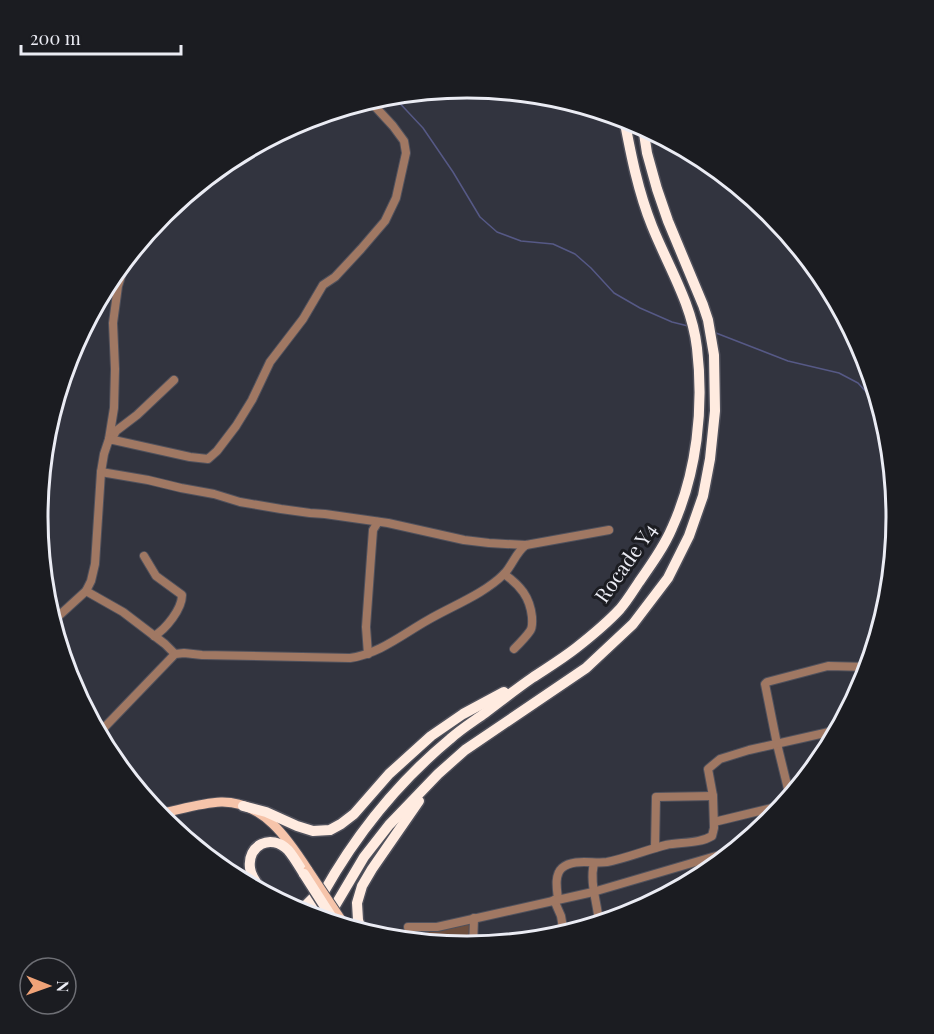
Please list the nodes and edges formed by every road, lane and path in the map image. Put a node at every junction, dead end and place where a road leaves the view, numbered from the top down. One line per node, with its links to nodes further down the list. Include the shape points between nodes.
1 (376, 108): 6 (street, via 404,141 406,153 396,198 385,221 335,277 323,285 270,362 252,400 217,451 208,459)
2 (626, 130): 20 (highway, Rocade Y4, via 652,226 684,297 695,334 699,410 695,455 672,529 619,610 574,650)
3 (645, 138): 24 (highway, Rocade Y4, via 668,221 708,320 714,355 715,411 703,496 690,536 668,578 633,624 586,668 465,750)
4 (118, 285): 6 (street, via 113,323 115,379)
5 (174, 380): 6 (street)
6 (110, 440): 7 (street)
7 (101, 472): 8 (street, via 240,502); 13 (street, via 95,564)
8 (378, 522): 10 (street, via 464,540); 18 (street, via 373,530 366,627)
9 (609, 530): 10 (street)
10 (526, 545): 12 (street)
11 (144, 556): 15 (street, via 156,576 182,595 164,629)
12 (504, 574): 16 (street, via 519,586 531,608 530,632); 18 (street, via 473,596)
13 (86, 591): 14 (street); 15 (street)
14 (60, 615)
15 (154, 636): 17 (street)
16 (514, 649)
17 (175, 654): 18 (street, via 350,658); 21 (street)
18 (368, 654)
19 (858, 667): 23 (street, via 828,666 766,682)
20 (529, 680): 27 (highway, via 463,714 431,736 342,825 313,831); 38 (highway, Rocade Y4, via 451,738 410,775 351,846)
21 (105, 727)
22 (826, 733): 23 (street)
23 (777, 744): 25 (street); 26 (street, via 728,756 709,767)
24 (438, 774): 39 (highway, Rocade Y4, via 389,825); 50 (highway, via 362,886 357,903)
25 (787, 786)
26 (713, 796): 30 (street); 32 (street, via 656,797)
27 (243, 806): 29 (main road, via 209,803); 31 (main road, via 263,816)
28 (767, 809): 30 (street)
29 (170, 812)
30 (714, 822): 32 (street, via 709,838)
31 (291, 844): 35 (highway, via 281,838 258,839 248,847); 36 (main road)
32 (655, 848): 34 (street)
33 (710, 857): 40 (street)
34 (594, 863): 40 (street); 41 (street, via 572,863 561,868)
35 (244, 872)
36 (306, 872): 37 (highway, via 288,851 274,842 260,844 253,850); 45 (highway, bridge); 47 (main road, bridge)
37 (252, 877)
38 (327, 885): 42 (highway); 43 (highway, Rocade Y4)
39 (343, 891): 44 (highway, Rocade Y4); 48 (highway)
40 (593, 892): 41 (street); 46 (street)
41 (556, 900): 49 (street); 51 (street)
42 (307, 904)
43 (315, 907)
44 (330, 913)
45 (332, 914)
46 (599, 915)
47 (338, 916)
48 (339, 916)
49 (474, 918): 52 (street, via 437,927); 53 (street)
50 (359, 922)
51 (562, 925)
52 (408, 927)
53 (473, 936)

